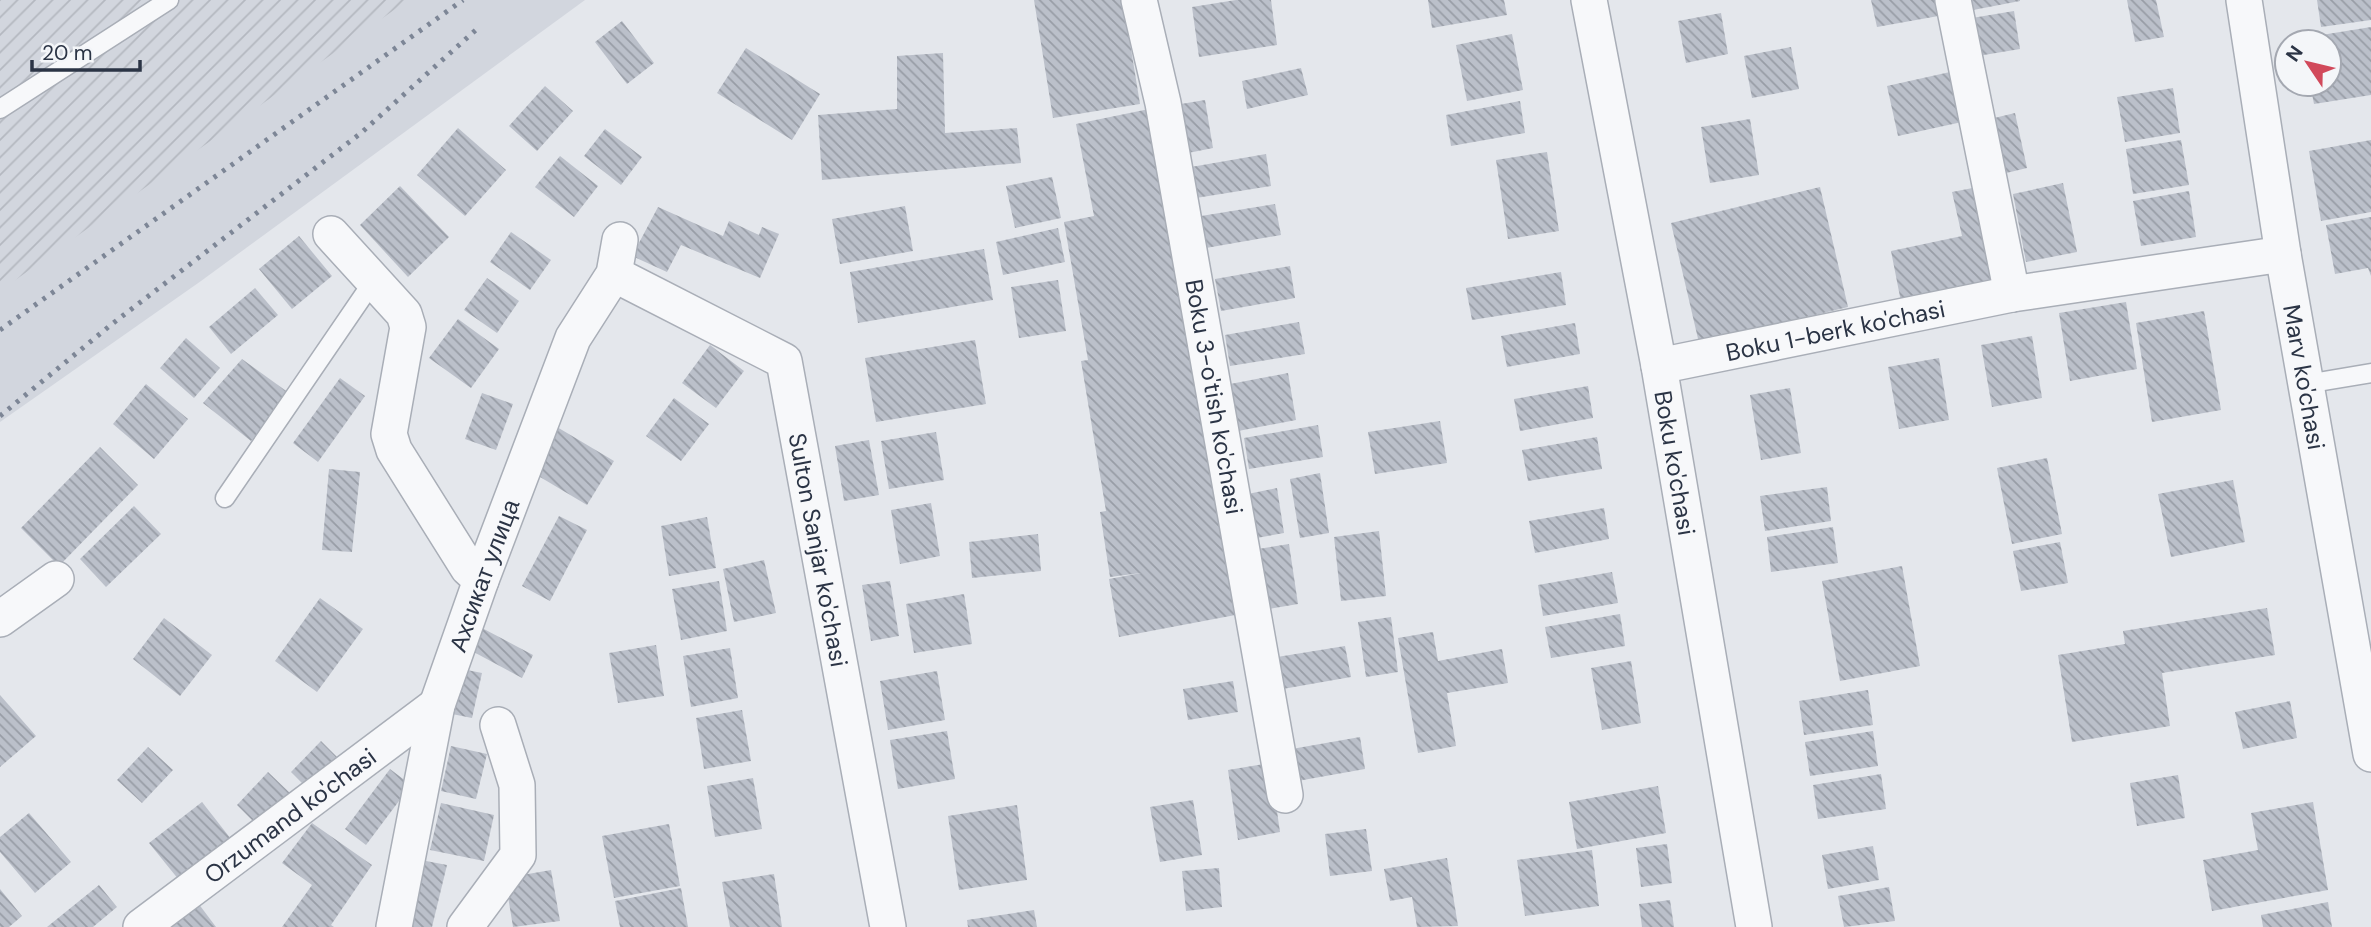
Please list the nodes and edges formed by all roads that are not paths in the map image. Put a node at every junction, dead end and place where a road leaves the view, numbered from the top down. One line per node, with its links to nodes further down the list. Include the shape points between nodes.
1 (169, 0): 6 (lane)
2 (1139, 0): 23 (street, Boku 3-o'tish ko'chasi, via 1163,103)
3 (1589, 0): 13 (street, Boku ko'chasi)
4 (1953, 0): 12 (street)
5 (2244, 0): 9 (street, Marv ko'chasi)
6 (0, 109)
7 (331, 234): 11 (street)
8 (620, 240): 10 (street, Ахсикат улица)
9 (2283, 254): 12 (street, Boku 1-berk ko'chasi); 15 (street, Marv ko'chasi)
10 (614, 274): 18 (street, Ахсикат улица, via 573,338); 27 (street, Sulton Sanjar ko'chasi, via 784,360)
11 (374, 280): 16 (lane); 18 (street, via 404,314 408,327 389,434 394,450 468,568)
12 (2011, 294): 13 (street, Boku 1-berk ko'chasi)
13 (1659, 366): 28 (street, Boku ko'chasi)
14 (2371, 373): 15 (lane)
15 (2306, 384): 22 (street, Marv ko'chasi)
16 (225, 498)
17 (56, 579): 19 (street)
18 (481, 580): 20 (street, Ахсикат улица)
19 (0, 620)
20 (437, 705): 24 (street, Orzumand ko'chasi); 25 (street, Ахсикат улица)
21 (498, 725): 26 (street, via 517,785 518,855)
22 (2371, 754)
23 (1285, 795)
24 (141, 927)
25 (394, 927)
26 (465, 927)
27 (888, 927)
28 (1754, 927)

